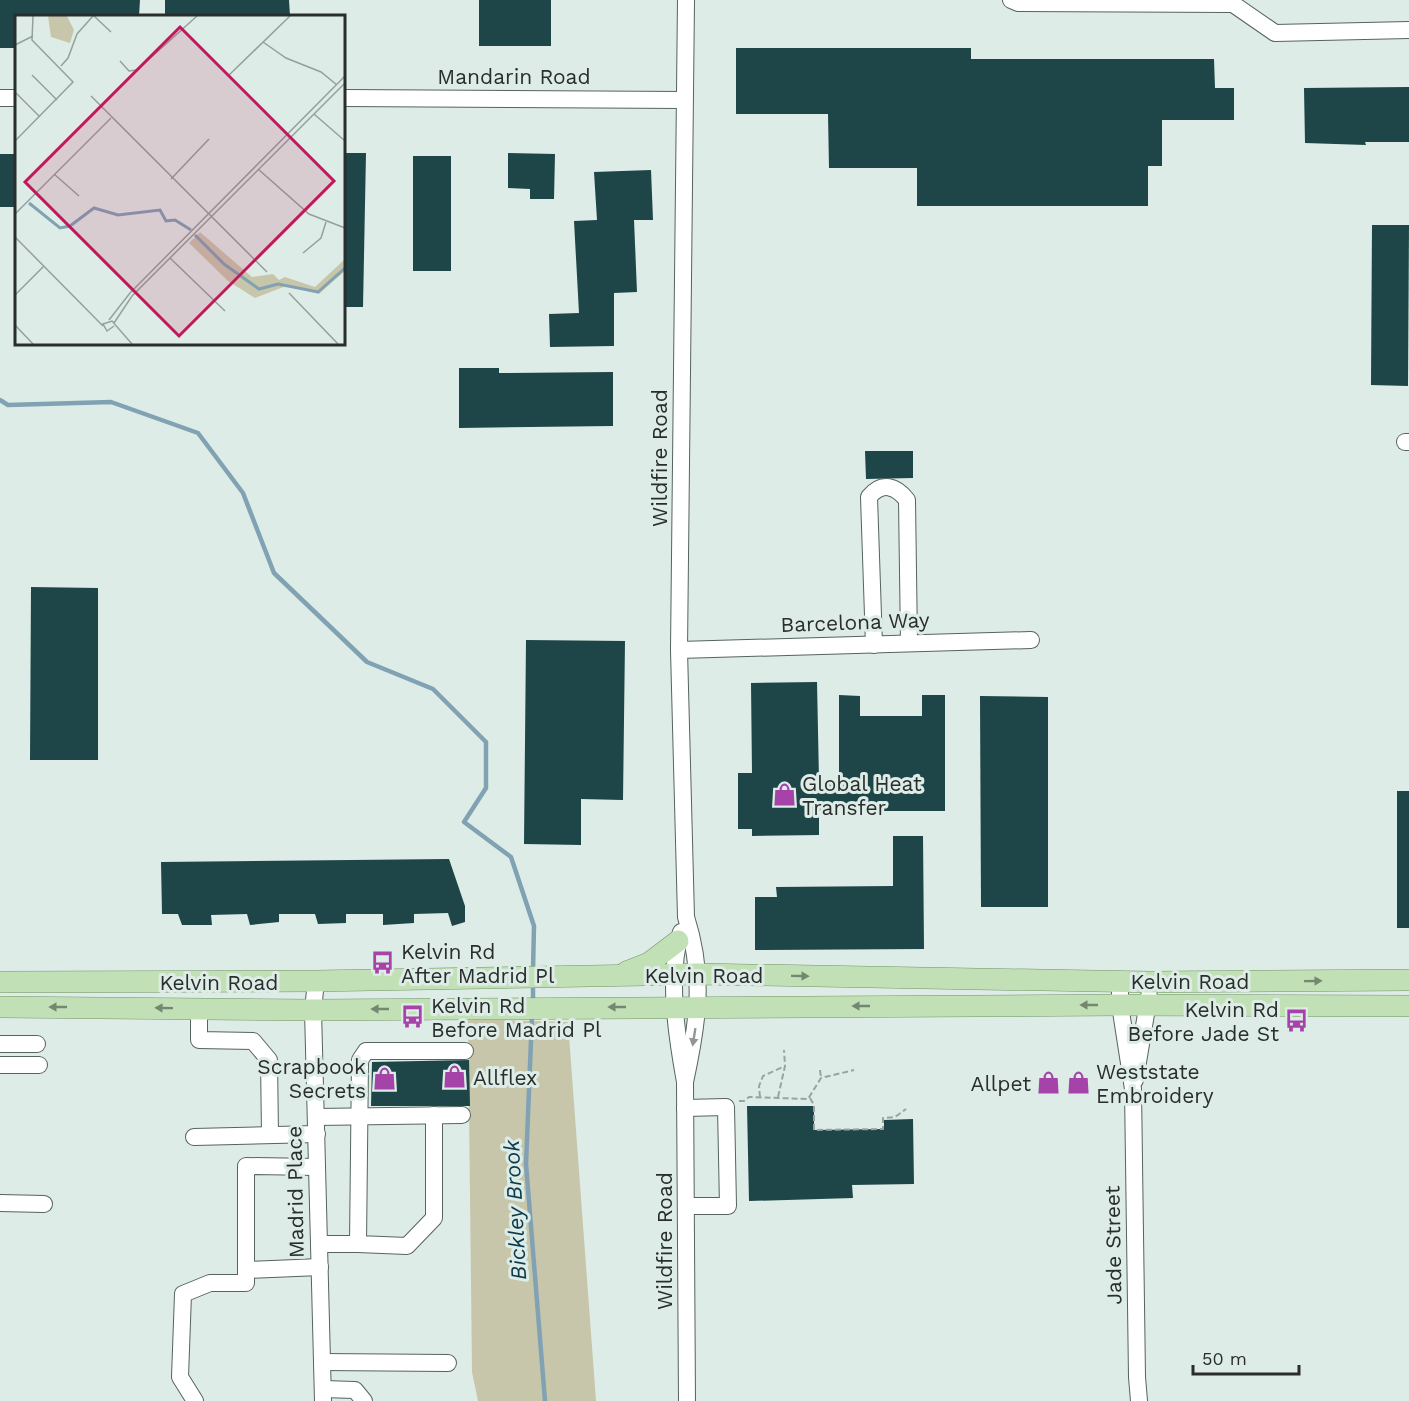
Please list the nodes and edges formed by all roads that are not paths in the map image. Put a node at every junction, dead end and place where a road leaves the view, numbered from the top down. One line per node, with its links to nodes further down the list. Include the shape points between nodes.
1 (686, 0): 5 (street, Wildfire Road)
2 (1011, 0): 3 (street, via 1233,4 1275,33)
3 (1409, 30)
4 (345, 98): 5 (street, Mandarin Road)
5 (684, 100): 9 (street, Wildfire Road)
6 (1031, 640): 7 (street, Barcelona Way)
7 (909, 643): 8 (street, Barcelona Way); 8 (street, via 908,500 899,490 887,486 876,489 869,497)
8 (874, 645): 9 (street, Barcelona Way)
9 (680, 650): 10 (street, Wildfire Road)
10 (686, 917): 11 (street, Wildfire Road); 12 (street, Wildfire Road)
11 (678, 941): 13 (street, Wildfire Road); 14 (main road, via 649,963)
12 (699, 974): 13 (main road, Kelvin Road); 17 (main road, Kelvin Road, one-way to 17); 29 (street, Wildfire Road)
13 (676, 975): 14 (main road, Kelvin Road); 28 (street, Wildfire Road)
14 (617, 976): 16 (main road, Kelvin Road)
15 (1409, 980): 18 (main road, Kelvin Road, one-way to 15)
16 (316, 981): 21 (main road, Kelvin Road); 31 (street, Madrid Place)
17 (1120, 981): 20 (main road, Kelvin Road); 22 (street, Jade Street)
18 (1284, 981): 20 (main road, Kelvin Road); 24 (main road, via 1292,998)
19 (0, 982): 21 (main road, Kelvin Road)
20 (1150, 982): 23 (street, Jade Street)
21 (116, 983): 27 (main road)
22 (1120, 1005): 23 (main road, Kelvin Road); 29 (main road, Kelvin Road, one-way to 29); 38 (street, Jade Street)
23 (1149, 1005): 24 (main road, Kelvin Road); 38 (street, Jade Street)
24 (1316, 1006): 25 (main road, Kelvin Road)
25 (1409, 1006)
26 (0, 1007): 27 (main road, Kelvin Road, one-way to 26)
27 (116, 1007): 30 (main road, Kelvin Road, one-way to 27)
28 (675, 1007): 29 (main road, Kelvin Road); 31 (main road, Kelvin Road, one-way to 31); 37 (street, Wildfire Road)
29 (698, 1007): 37 (street, Wildfire Road, one-way to 37)
30 (199, 1008): 31 (main road, Kelvin Road); 44 (street, via 199,1040 253,1041 269,1060)
31 (313, 1010): 43 (street, Madrid Place)
32 (0, 1044): 33 (street)
33 (37, 1044)
34 (465, 1051): 42 (street, via 366,1051 360,1060)
35 (0, 1065): 36 (street)
36 (39, 1065)
37 (686, 1082): 39 (street, Wildfire Road)
38 (1133, 1089): 60 (street, Jade Street)
39 (686, 1108): 49 (street, Wildfire Road); 49 (street, via 726,1107 728,1206)
40 (434, 1115): 41 (street); 42 (street); 51 (street, via 434,1218 407,1246)
41 (462, 1115)
42 (360, 1117): 43 (street); 51 (street)
43 (316, 1126): 44 (street); 46 (street, Madrid Place)
44 (270, 1135): 45 (street)
45 (194, 1137)
46 (317, 1167): 50 (street, Madrid Place); 53 (street, via 246,1166)
47 (0, 1203): 48 (street)
48 (44, 1204)
49 (686, 1206): 59 (street, Wildfire Road)
50 (319, 1244): 51 (street); 52 (street, Madrid Place)
51 (358, 1244)
52 (320, 1267): 53 (street); 54 (street, Madrid Place)
53 (246, 1269): 57 (street, via 246,1282 210,1282 183,1294 180,1377)
54 (322, 1362): 55 (street); 56 (street, Madrid Place)
55 (448, 1363)
56 (323, 1395): 58 (street, via 355,1390)
57 (195, 1401)
58 (364, 1401)
59 (687, 1401)
60 (1139, 1401)

